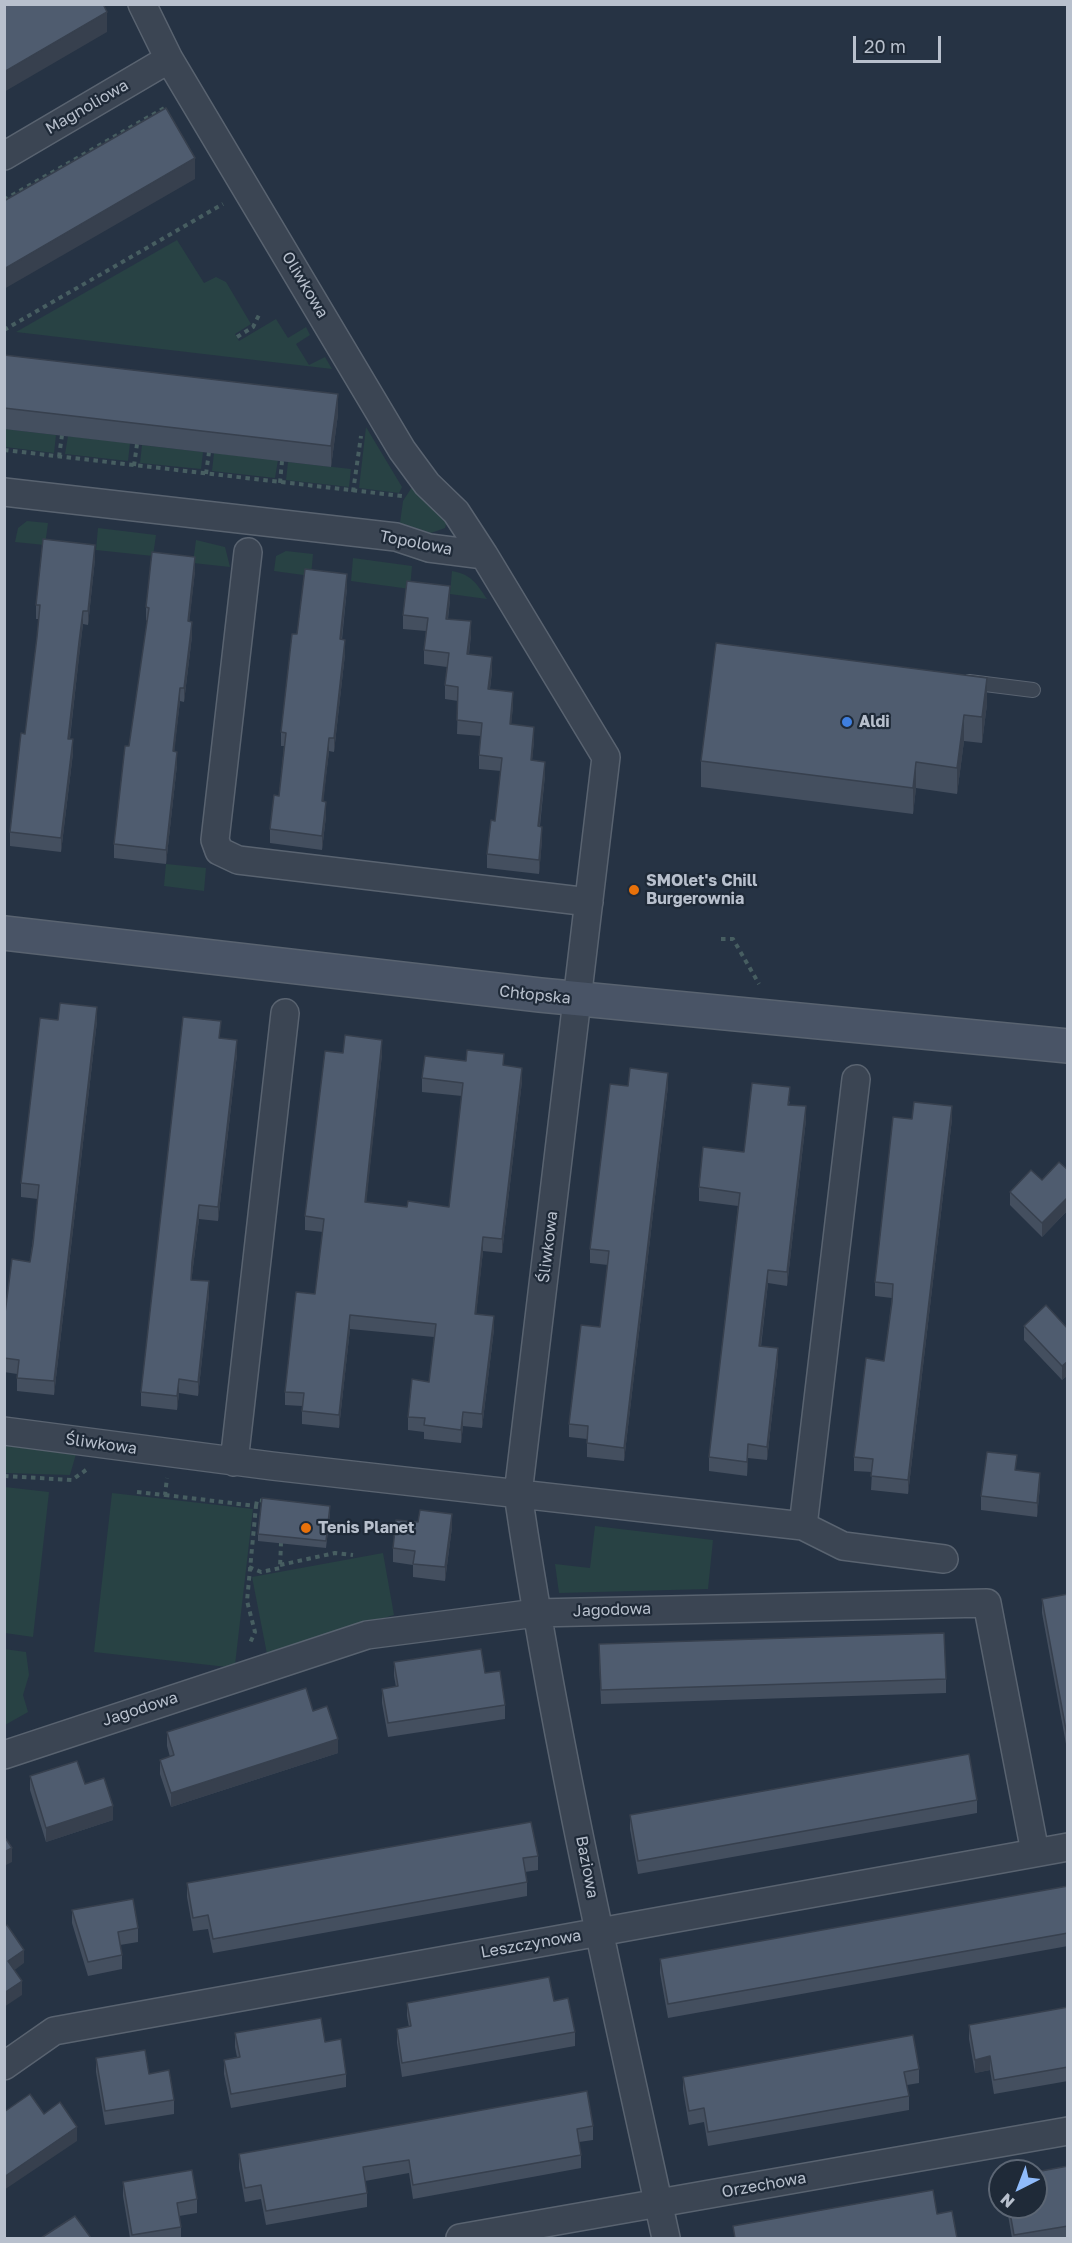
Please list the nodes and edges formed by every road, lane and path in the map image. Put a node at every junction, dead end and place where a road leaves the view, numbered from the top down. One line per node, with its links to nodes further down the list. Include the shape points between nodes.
1 (142, 4): 2 (street, Oliwkowa)
2 (169, 59): 6 (street, Magnoliowa); 28 (street, Oliwkowa, via 402,450 427,484 456,512)
3 (176, 101): 4 (path)
4 (121, 133): 5 (path); 7 (path)
5 (126, 141)
6 (4, 156)
7 (54, 172): 8 (path); 9 (path)
8 (58, 180)
9 (4, 200)
10 (224, 203): 12 (path)
11 (260, 313): 13 (path, via 253,327)
12 (4, 330)
13 (237, 337)
14 (362, 424): 25 (path)
15 (62, 435): 19 (path)
16 (136, 444): 21 (path)
17 (4, 450): 19 (path)
18 (208, 452): 22 (path)
19 (59, 457): 21 (path)
20 (282, 461): 23 (path)
21 (134, 466): 22 (path)
22 (206, 474): 23 (path)
23 (280, 483): 25 (path)
24 (4, 492): 28 (street, Topolowa, via 396,537 429,548)
25 (353, 492): 26 (path, via 401,498)
26 (404, 492)
27 (248, 552): 31 (street, via 215,840 219,851 238,860)
28 (484, 555): 31 (street, via 606,757)
29 (951, 680): 30 (lane)
30 (1033, 690)
31 (589, 902): 35 (street, via 584,958)
32 (4, 933): 35 (street, Chłopska)
33 (721, 939): 34 (path, via 733,939)
34 (763, 990)
35 (575, 999): 37 (street, Chłopska); 43 (street, Śliwkowa)
36 (285, 1013): 41 (street)
37 (1068, 1046)
38 (856, 1079): 47 (street)
39 (4, 1431): 40 (street, Śliwkowa)
40 (103, 1445): 41 (street, Śliwkowa); 42 (path, via 90,1468 72,1480)
41 (234, 1462): 43 (street, Śliwkowa)
42 (4, 1476)
43 (518, 1494): 47 (street, Śliwkowa); 53 (street, Baziowa)
44 (165, 1496): 46 (path)
45 (268, 1502): 46 (path, via 257,1500)
46 (256, 1506): 52 (path)
47 (803, 1526): 50 (street, Śliwkowa, via 843,1546)
48 (280, 1543): 51 (path)
49 (353, 1555): 51 (path, via 335,1554)
50 (944, 1558)
51 (280, 1564): 52 (path, via 280,1568 261,1572)
52 (249, 1567): 54 (path, via 247,1600 255,1632 249,1645)
53 (536, 1613): 54 (street, Jagodowa, via 367,1635); 57 (street, Jagodowa, via 987,1603); 58 (street, Baziowa)
54 (257, 1671): 55 (street, Jagodowa)
55 (4, 1755)
56 (1068, 1847): 57 (street, Leszczynowa)
57 (1035, 1852): 58 (street, Leszczynowa)
58 (599, 1932): 59 (street, Leszczynowa, via 54,2031); 61 (street, Baziowa)
59 (4, 2066)
60 (1068, 2131): 61 (street, Orzechowa)
61 (658, 2203): 62 (street, Orzechowa); 63 (street, Baziowa)
62 (460, 2238)
63 (666, 2238)

